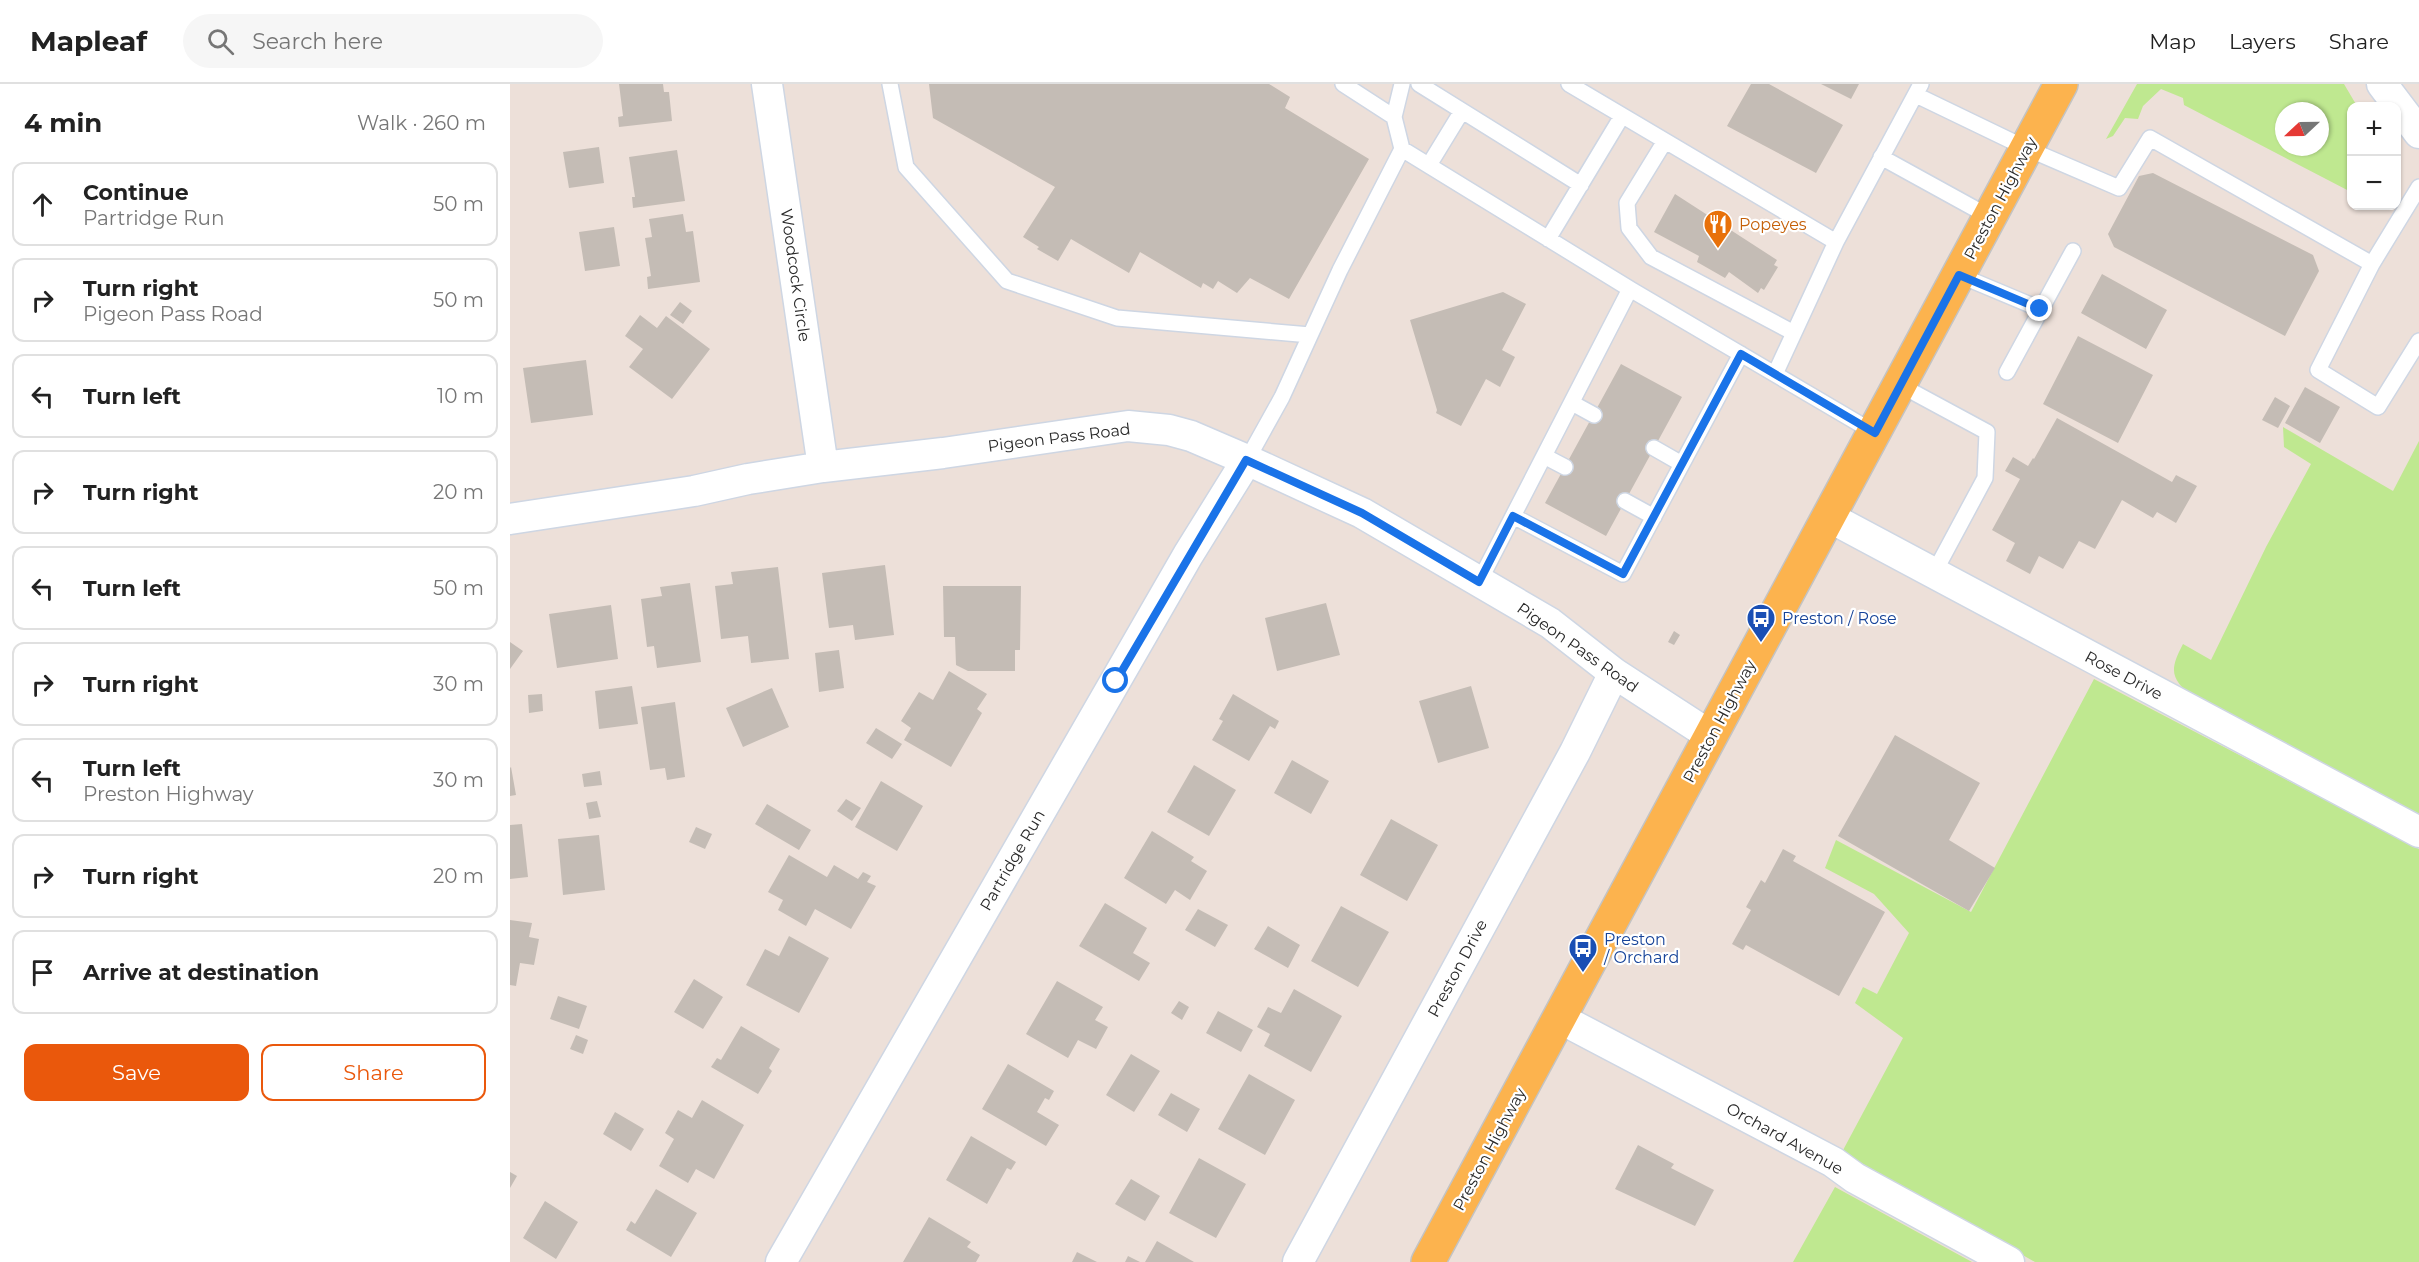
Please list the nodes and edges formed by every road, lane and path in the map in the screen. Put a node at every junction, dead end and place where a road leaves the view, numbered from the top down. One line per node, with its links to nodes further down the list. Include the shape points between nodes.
1 (767, 84): 43 (street, Woodcock Circle)
2 (890, 84): 30 (lane, via 906,167 1007,281 1117,318)
3 (1343, 84): 12 (lane)
4 (1402, 84): 12 (lane)
5 (1419, 84): 10 (lane)
6 (1569, 84): 11 (lane)
7 (2061, 84): 16 (main road, Preston Highway)
8 (1918, 89): 16 (lane); 17 (lane)
9 (2399, 92): 13 (street)
10 (1462, 111): 18 (lane); 19 (lane)
11 (1622, 116): 14 (lane); 19 (lane)
12 (1394, 117): 15 (lane)
13 (2419, 133)
14 (1665, 141): 23 (lane); 29 (lane, via 1627,203 1629,228 1651,257)
15 (1402, 149): 18 (lane); 30 (lane)
16 (2028, 149): 21 (main road, Preston Highway); 25 (lane, via 2119,188 2150,138)
17 (1881, 157): 21 (lane); 23 (lane)
18 (1429, 165): 22 (lane)
19 (1581, 184): 22 (lane)
20 (2419, 187): 25 (lane)
21 (1990, 218): 26 (main road, Preston Highway)
22 (1548, 239): 27 (lane)
23 (1836, 242): 29 (lane)
24 (2073, 251): 28 (lane)
25 (2372, 264): 31 (lane, via 2318,370 2378,407)
26 (1959, 275): 28 (lane); 35 (main road, Preston Highway)
27 (1630, 290): 32 (lane); 36 (lane)
28 (2040, 309): 33 (lane)
29 (1794, 333): 34 (lane)
30 (1310, 335): 41 (lane, via 1282,398)
31 (2419, 341)
32 (1741, 354): 34 (lane); 42 (lane)
33 (2007, 372)
34 (1775, 374): 38 (lane)
35 (1900, 386): 38 (main road, Preston Highway); 50 (lane, via 1987,432 1985,477)
36 (1572, 402): 37 (lane); 40 (lane)
37 (1594, 415)
38 (1875, 433): 48 (main road, Preston Highway)
39 (1654, 448): 42 (lane)
40 (1544, 456): 44 (lane); 46 (lane)
41 (1246, 460): 43 (street, Pigeon Pass Road, via 1191,436 1128,426); 51 (street, Pigeon Pass Road, via 1362,513); 56 (street, Partridge Run)
42 (1682, 464): 47 (lane)
43 (823, 466): 49 (street, Pigeon Pass Road)
44 (1565, 467)
45 (1625, 501): 47 (lane)
46 (1513, 516): 47 (lane, via 1623,574); 51 (lane)
47 (1654, 517)
48 (1829, 517): 50 (street, Rose Drive); 53 (main road, Preston Highway)
49 (510, 519)
50 (1934, 573): 54 (street, Rose Drive)
51 (1479, 582): 52 (street, Pigeon Pass Road, via 1550,623)
52 (1614, 673): 53 (street, Pigeon Pass Road); 57 (street, Preston Drive)
53 (1711, 736): 55 (main road, Preston Highway)
54 (2419, 832)
55 (1559, 1018): 58 (main road, Preston Highway); 59 (street, Orchard Avenue, via 1833,1162 1855,1178)
56 (781, 1262)
57 (1298, 1262)
58 (1428, 1262)
59 (2009, 1262)

